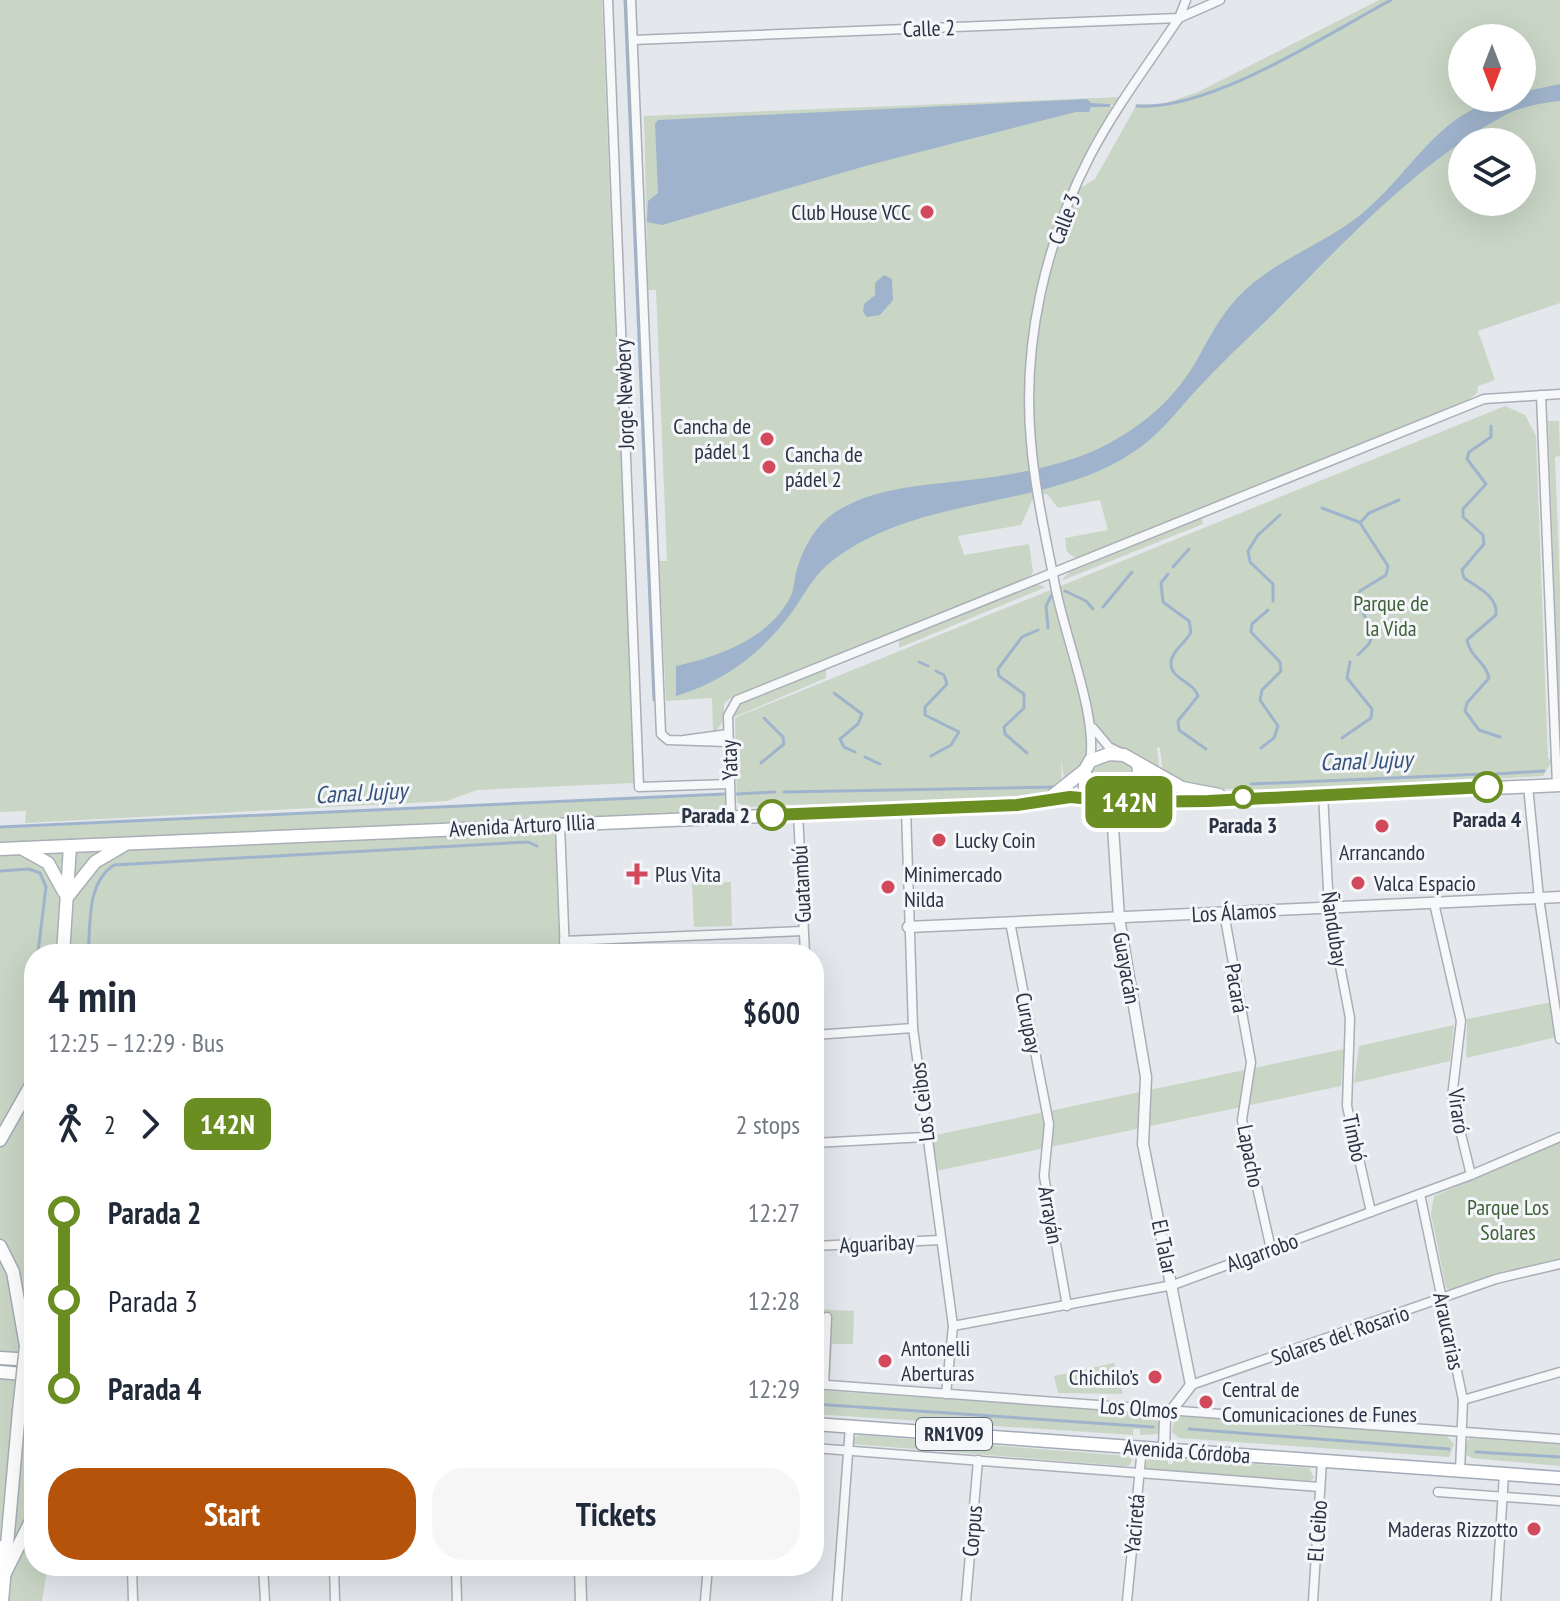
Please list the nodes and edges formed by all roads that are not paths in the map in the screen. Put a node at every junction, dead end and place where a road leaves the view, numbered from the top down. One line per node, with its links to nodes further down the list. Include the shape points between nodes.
1 (608, 0): 15 (street, Jorge Newbery, via 639,787)
2 (631, 0): 6 (street)
3 (1186, 0): 5 (street, Calle 3)
4 (1220, 0): 5 (street, Calle 2)
5 (1179, 18): 6 (street, Calle 2); 9 (street, Calle 3, via 1092,153 1049,261 1039,301 1030,371 1033,466)
6 (633, 40): 11 (street, via 661,734 668,740)
7 (1560, 394): 8 (street)
8 (1541, 395): 9 (street, via 1484,399); 16 (street)
9 (1053, 574): 10 (street); 11 (street, Yatay, via 732,705)
10 (1093, 727): 12 (street, via 1109,747); 14 (street)
11 (728, 738): 15 (street, Yatay)
12 (1124, 755): 13 (main road); 14 (main road, via 1109,754)
13 (1138, 765): 19 (main road, via 1182,788); 22 (main road, via 1141,784)
14 (1087, 766): 20 (main road); 21 (main road, via 1085,789)
15 (729, 784): 25 (street, Yatay)
16 (1558, 785): 17 (main road)
17 (1528, 786): 18 (main road); 33 (street)
18 (1323, 794): 19 (main road); 36 (street, Ñandubay)
19 (1229, 798): 22 (main road)
20 (1045, 800): 21 (main road, Avenida Arturo Illia); 23 (main road, Avenida Arturo Illia)
21 (1096, 800): 22 (main road); 27 (street, Guayacán, via 1109,812)
22 (1126, 802): 27 (street, Guayacán)
23 (906, 809): 24 (main road, Avenida Arturo Illia); 40 (street, Los Ceibos)
24 (798, 813): 25 (main road, Avenida Arturo Illia); 41 (street, Guatambú)
25 (731, 816): 26 (main road, Avenida Arturo Illia)
26 (560, 824): 28 (main road, Avenida Arturo Illia); 42 (street)
27 (1113, 827): 38 (street, Guayacán)
28 (128, 843): 29 (main road, Avenida Arturo Illia); 34 (main road, via 95,862)
29 (70, 846): 30 (main road, Avenida Arturo Illia); 34 (main road)
30 (21, 848): 31 (main road, Avenida Arturo Illia); 34 (main road, via 54,870)
31 (0, 849)
32 (1560, 897): 33 (street, Los Álamos)
33 (1539, 898): 35 (street, Los Álamos); 46 (street)
34 (66, 899): 43 (main road)
35 (1434, 903): 36 (street, Los Álamos); 59 (street, Viraró, via 1461,1021 1452,1097)
36 (1329, 908): 37 (street, Los Álamos); 51 (street, Ñandubay, via 1350,1018)
37 (1224, 913): 38 (street, Los Álamos); 50 (street, Pacará)
38 (1119, 918): 39 (street, Los Álamos); 53 (street, Guayacán, via 1146,1077)
39 (1010, 922): 40 (street, Los Álamos); 54 (street, Curupay)
40 (908, 927): 47 (street, Los Ceibos)
41 (803, 931): 42 (street); 45 (street, Guatambú)
42 (564, 941): 44 (street)
43 (64, 944)
44 (564, 944)
45 (804, 944)
46 (1557, 1000): 49 (street)
47 (913, 1028): 48 (street); 55 (street, Los Ceibos)
48 (824, 1034)
49 (1560, 1039)
50 (1251, 1062): 65 (street, Lapacho, via 1242,1120)
51 (1349, 1064): 61 (street, Timbó, via 1347,1106)
52 (24, 1098): 57 (main road)
53 (1145, 1109): 67 (street, El Talar, via 1143,1144)
54 (1049, 1124): 69 (street, Arrayán, via 1044,1176)
55 (925, 1137): 58 (street); 62 (street, Los Ceibos)
56 (1560, 1137): 59 (street, Algarrobo)
57 (0, 1140)
58 (824, 1142)
59 (1471, 1175): 60 (street, Algarrobo)
60 (1420, 1194): 61 (street, Algarrobo); 68 (street, Araucarias)
61 (1371, 1212): 65 (street, Algarrobo)
62 (940, 1240): 64 (street, Aguaribay); 71 (street, Los Ceibos)
63 (0, 1246): 72 (main road, via 13,1272)
64 (824, 1246)
65 (1271, 1249): 67 (street, Algarrobo)
66 (1560, 1264): 68 (street, Solares del Rosario)
67 (1173, 1285): 69 (street, Algarrobo); 81 (street, El Talar)
68 (1442, 1298): 81 (street, Solares del Rosario); 83 (street, Araucarias)
69 (1067, 1306): 71 (street, Algarrobo)
70 (827, 1317): 73 (street)
71 (953, 1326): 82 (street, Los Ceibos)
72 (24, 1335)
73 (824, 1342)
74 (0, 1356): 75 (main road)
75 (24, 1359)
76 (24, 1365): 105 (main road, bridge)
77 (0, 1372): 79 (main road)
78 (1560, 1372): 83 (street)
79 (24, 1374)
80 (824, 1385): 82 (street, Los Olmos)
81 (1191, 1385): 84 (street)
82 (946, 1394): 84 (street, Los Olmos)
83 (1463, 1400): 87 (street, Araucarias)
84 (1171, 1410): 87 (street, Los Olmos); 91 (street, via 1165,1419)
85 (824, 1425): 86 (main road, Avenida Córdoba / RN1V09)
86 (850, 1426): 89 (main road, Avenida Córdoba / RN1V09); 92 (street)
87 (1461, 1432): 88 (street, Los Olmos); 95 (street, Araucarias)
88 (1560, 1439)
89 (1142, 1448): 91 (main road, Avenida Córdoba / RN1V09); 96 (street, Yaciretá)
90 (824, 1449): 92 (street)
91 (1164, 1449): 94 (main road, Avenida Córdoba / RN1V09)
92 (848, 1450): 93 (street); 119 (street)
93 (978, 1460): 96 (street); 120 (street, Corpus)
94 (1322, 1461): 95 (main road, Avenida Córdoba / RN1V09); 99 (street, El Ceibo)
95 (1460, 1471): 97 (main road, Avenida Córdoba / RN1V09)
96 (1138, 1473): 99 (street); 121 (street, Yaciretá)
97 (1504, 1474): 98 (main road, Avenida Córdoba / RN1V09); 101 (street)
98 (1560, 1478)
99 (1320, 1487): 122 (street, El Ceibo)
100 (1438, 1492): 101 (street)
101 (1503, 1496): 102 (street); 123 (street)
102 (1560, 1501)
103 (24, 1535): 105 (main road)
104 (0, 1547): 105 (main road)
105 (5, 1573): 112 (main road)
106 (132, 1576): 113 (street)
107 (264, 1576): 114 (street)
108 (334, 1576): 115 (street)
109 (456, 1576): 116 (street)
110 (580, 1576): 117 (street)
111 (707, 1576): 118 (street)
112 (2, 1601)
113 (133, 1601)
114 (265, 1601)
115 (335, 1601)
116 (457, 1601)
117 (581, 1601)
118 (705, 1601)
119 (837, 1601)
120 (966, 1601)
121 (1127, 1601)
122 (1313, 1601)
123 (1496, 1601)

